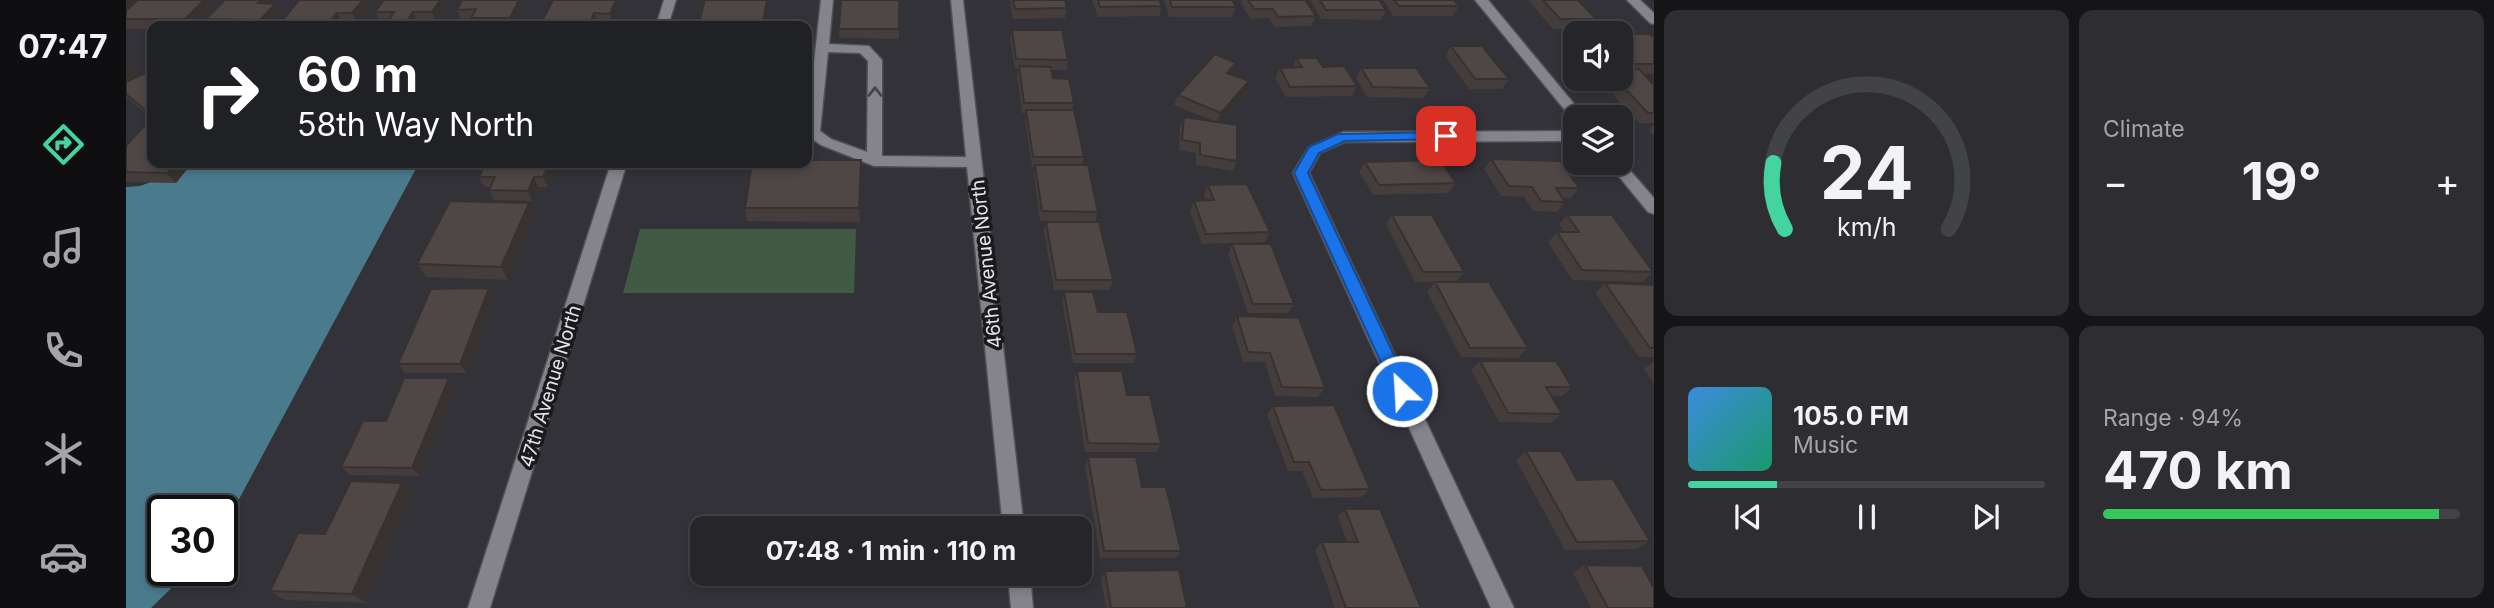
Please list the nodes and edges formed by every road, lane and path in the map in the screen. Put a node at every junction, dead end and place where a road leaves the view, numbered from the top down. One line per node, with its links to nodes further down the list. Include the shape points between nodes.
1 (670, 0): 7 (street)
2 (827, 0): 8 (street)
3 (957, 0): 12 (street, 46th Avenue North)
4 (1481, 0): 9 (street)
5 (1633, 0): 6 (street)
6 (1654, 20)
7 (664, 21)
8 (822, 48): 11 (street, via 813,133); 11 (street, one-way to 8, via 875,60 863,50)
9 (1568, 105)
10 (1563, 136): 20 (street, via 1343,137 1314,150 1301,173)
11 (874, 160): 12 (street)
12 (975, 162): 16 (street, 46th Avenue North)
13 (617, 168): 18 (street, 47th Avenue North)
14 (1626, 175): 15 (street)
15 (1654, 208)
16 (1013, 516)
17 (1020, 586): 19 (street)
18 (479, 608)
19 (1022, 608)
20 (1503, 608)

